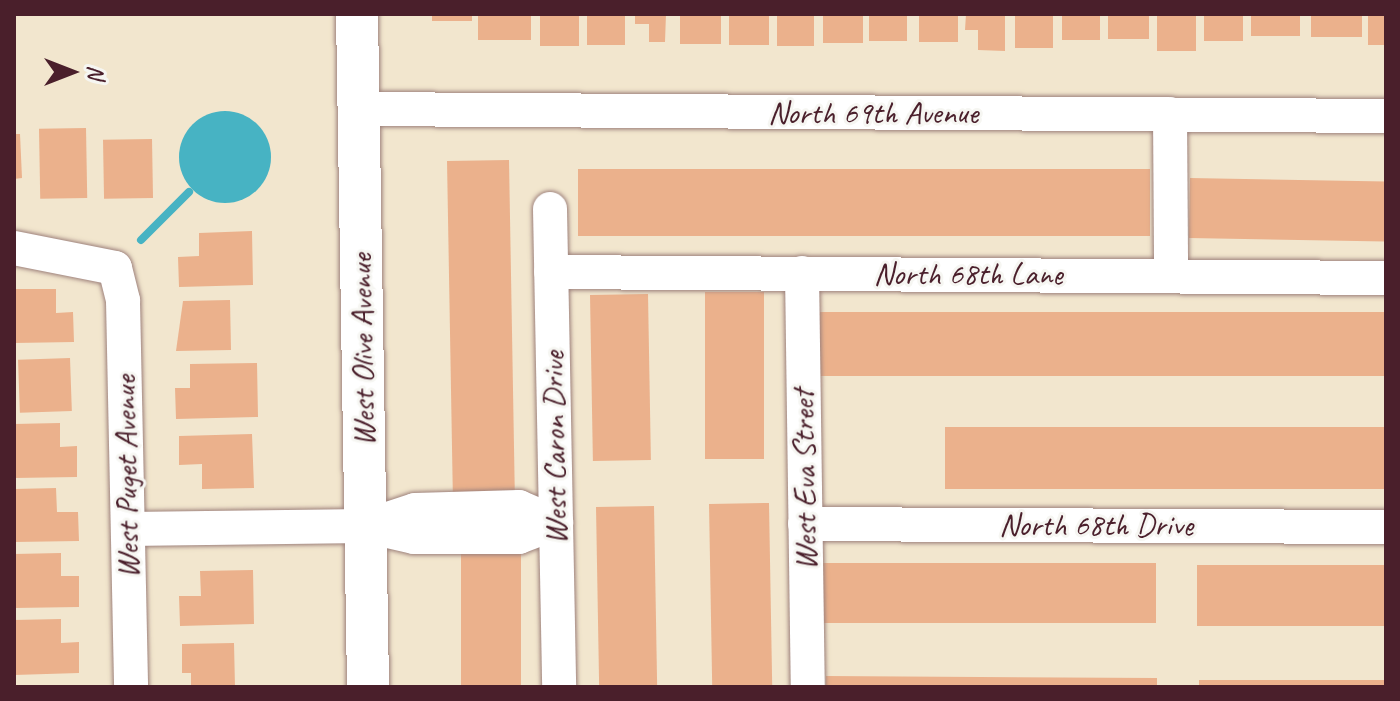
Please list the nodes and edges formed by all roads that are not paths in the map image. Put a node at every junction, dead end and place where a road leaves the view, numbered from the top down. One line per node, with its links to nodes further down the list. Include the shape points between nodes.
1 (357, 14): 2 (main road, West Olive Avenue)
2 (360, 109): 3 (street, North 69th Avenue); 13 (main road, West Olive Avenue)
3 (1170, 114): 4 (street, North 69th Avenue); 9 (street)
4 (1386, 116)
5 (550, 209): 7 (street, West Caron Drive)
6 (14, 248): 15 (street, West Puget Avenue, via 115,268 123,301)
7 (551, 272): 8 (street, North 68th Lane); 11 (street, West Caron Drive)
8 (802, 273): 9 (street, North 68th Lane); 12 (street, West Eva Street)
9 (1171, 275): 10 (street, North 68th Lane)
10 (1386, 278)
11 (556, 523): 13 (street, via 519,507 415,510); 18 (street, West Caron Drive)
12 (805, 524): 14 (street, North 68th Drive); 19 (street, West Eva Street)
13 (366, 526): 15 (street); 17 (main road, West Olive Avenue)
14 (1386, 527)
15 (128, 529): 16 (street, West Puget Avenue)
16 (131, 687)
17 (368, 687)
18 (559, 687)
19 (808, 687)

